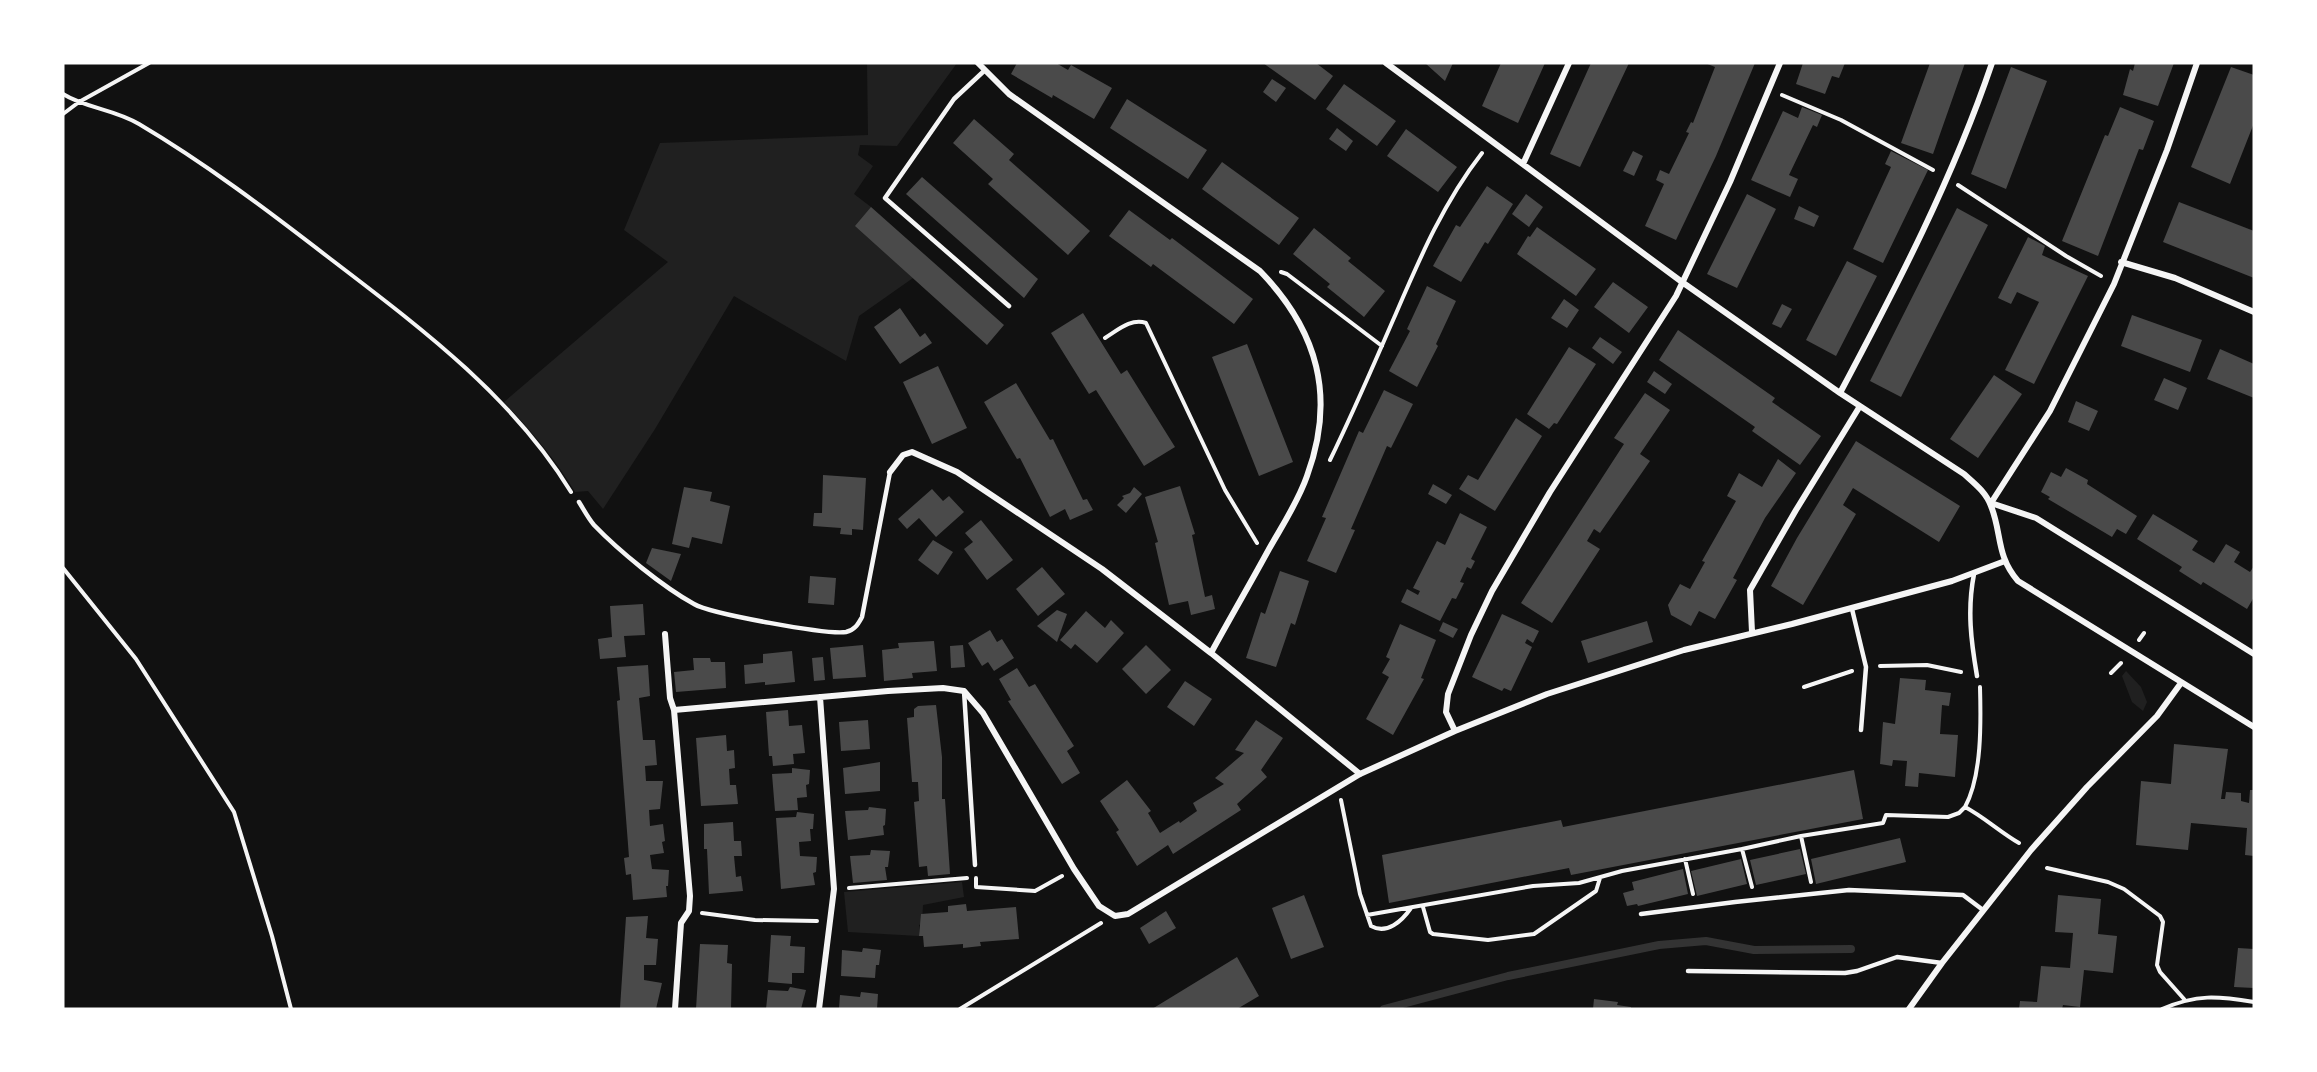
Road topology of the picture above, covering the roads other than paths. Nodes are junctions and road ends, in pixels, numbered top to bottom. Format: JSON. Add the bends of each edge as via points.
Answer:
{"nodes":[{"id":1,"x":978,"y":63,"type":"edge"},
{"id":2,"x":1386,"y":63,"type":"edge"},
{"id":3,"x":1569,"y":63,"type":"edge"},
{"id":4,"x":1780,"y":63,"type":"edge"},
{"id":5,"x":1992,"y":63,"type":"edge"},
{"id":6,"x":2198,"y":63,"type":"edge"},
{"id":7,"x":984,"y":71,"type":"junction"},
{"id":8,"x":1523,"y":164,"type":"junction"},
{"id":9,"x":2121,"y":262,"type":"junction"},
{"id":10,"x":1682,"y":282,"type":"junction"},
{"id":11,"x":1008,"y":306,"type":"dead end"},
{"id":12,"x":2254,"y":312,"type":"edge"},
{"id":13,"x":1840,"y":393,"type":"junction"},
{"id":14,"x":1860,"y":406,"type":"junction"},
{"id":15,"x":890,"y":472,"type":"joint"},
{"id":16,"x":579,"y":502,"type":"road end"},
{"id":17,"x":1990,"y":503,"type":"junction"},
{"id":18,"x":2005,"y":561,"type":"junction"},
{"id":19,"x":1974,"y":574,"type":"junction"},
{"id":20,"x":1852,"y":609,"type":"junction"},
{"id":21,"x":1752,"y":632,"type":"junction"},
{"id":22,"x":664,"y":634,"type":"dead end"},
{"id":23,"x":1211,"y":653,"type":"junction"},
{"id":24,"x":2254,"y":654,"type":"edge"},
{"id":25,"x":1977,"y":676,"type":"road end"},
{"id":26,"x":2181,"y":683,"type":"junction"},
{"id":27,"x":964,"y":691,"type":"junction"},
{"id":28,"x":820,"y":697,"type":"junction"},
{"id":29,"x":674,"y":710,"type":"junction"},
{"id":30,"x":2254,"y":727,"type":"edge"},
{"id":31,"x":1862,"y":730,"type":"dead end"},
{"id":32,"x":1455,"y":731,"type":"junction"},
{"id":33,"x":1360,"y":774,"type":"junction"},
{"id":34,"x":975,"y":865,"type":"dead end"},
{"id":35,"x":1983,"y":910,"type":"junction"},
{"id":36,"x":1641,"y":915,"type":"dead end"},
{"id":37,"x":1942,"y":963,"type":"junction"},
{"id":38,"x":1688,"y":971,"type":"dead end"},
{"id":39,"x":675,"y":1009,"type":"edge"},
{"id":40,"x":819,"y":1009,"type":"edge"},
{"id":41,"x":1909,"y":1009,"type":"edge"}],
"edges":[{"from":1,"to":7,"type":"street"},
{"from":2,"to":8,"type":"street"},
{"from":3,"to":8,"type":"street"},
{"from":4,"to":10,"type":"street"},
{"from":5,"to":13,"type":"street","via":[[1896,289]]},
{"from":6,"to":9,"type":"street"},
{"from":7,"to":11,"type":"lane","via":[[954,99],[885,198]]},
{"from":7,"to":23,"type":"street","via":[[1009,94],[1260,272],[1287,302],[1309,341],[1316,363],[1321,410],[1307,478]]},
{"from":8,"to":10,"type":"street"},
{"from":9,"to":12,"type":"street","via":[[2175,278]]},
{"from":9,"to":17,"type":"street","via":[[2114,284],[2050,411]]},
{"from":10,"to":13,"type":"street"},
{"from":10,"to":32,"type":"street","via":[[1492,591],[1448,694],[1446,712]]},
{"from":13,"to":14,"type":"street"},
{"from":14,"to":17,"type":"street","via":[[1964,474]]},
{"from":14,"to":21,"type":"street","via":[[1750,590]]},
{"from":15,"to":16,"type":"lane","via":[[862,617],[850,631],[839,633],[696,606],[593,524]]},
{"from":15,"to":23,"type":"street","via":[[903,455],[912,452],[957,472],[1102,569]]},
{"from":17,"to":18,"type":"street"},
{"from":17,"to":24,"type":"street","via":[[2036,518]]},
{"from":18,"to":19,"type":"street"},
{"from":18,"to":26,"type":"street","via":[[2018,581]]},
{"from":19,"to":20,"type":"street"},
{"from":19,"to":25,"type":"lane","via":[[1970,635]]},
{"from":20,"to":21,"type":"street"},
{"from":20,"to":31,"type":"lane","via":[[1866,667]]},
{"from":21,"to":32,"type":"street","via":[[1565,687]]},
{"from":22,"to":29,"type":"street"},
{"from":23,"to":33,"type":"street"},
{"from":26,"to":30,"type":"street"},
{"from":26,"to":35,"type":"street","via":[[2157,716],[2087,787]]},
{"from":27,"to":28,"type":"street","via":[[943,688]]},
{"from":27,"to":33,"type":"street","via":[[983,713],[1074,869],[1099,906],[1110,914],[1128,914]]},
{"from":27,"to":34,"type":"lane"},
{"from":28,"to":29,"type":"street"},
{"from":28,"to":40,"type":"street","via":[[834,889]]},
{"from":29,"to":39,"type":"street","via":[[690,896],[689,911],[681,923]]},
{"from":32,"to":33,"type":"street"},
{"from":35,"to":36,"type":"lane","via":[[1963,895],[1849,890]]},
{"from":35,"to":37,"type":"street"},
{"from":37,"to":38,"type":"lane","via":[[1896,957],[1845,973]]},
{"from":37,"to":41,"type":"street"}]}
